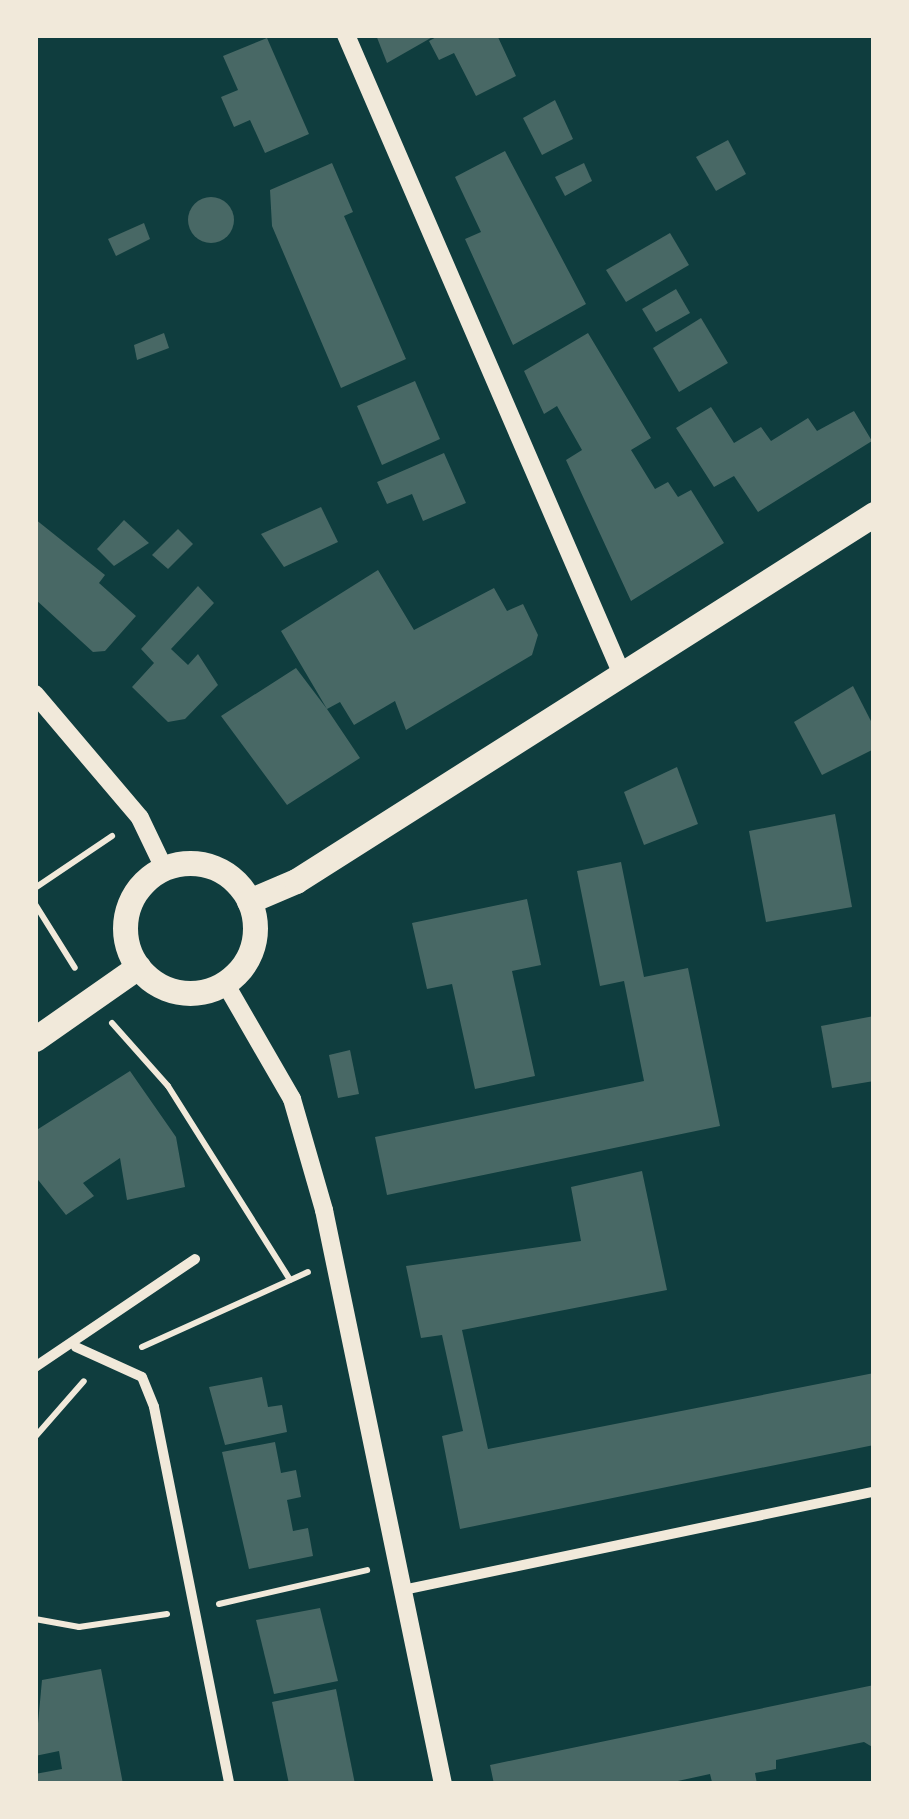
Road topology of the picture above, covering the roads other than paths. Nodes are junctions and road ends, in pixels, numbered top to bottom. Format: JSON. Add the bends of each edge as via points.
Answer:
{"nodes":[{"id":1,"x":346,"y":35,"type":"edge"},
{"id":2,"x":874,"y":514,"type":"edge"},
{"id":3,"x":623,"y":677,"type":"junction"},
{"id":4,"x":35,"y":694,"type":"edge"},
{"id":5,"x":164,"y":868,"type":"junction"},
{"id":6,"x":249,"y":900,"type":"junction"},
{"id":7,"x":138,"y":967,"type":"junction"},
{"id":8,"x":225,"y":983,"type":"junction"},
{"id":9,"x":35,"y":1039,"type":"edge"},
{"id":10,"x":196,"y":1259,"type":"dead end"},
{"id":11,"x":76,"y":1347,"type":"junction"},
{"id":12,"x":35,"y":1367,"type":"edge"},
{"id":13,"x":874,"y":1492,"type":"edge"},
{"id":14,"x":403,"y":1590,"type":"junction"},
{"id":15,"x":229,"y":1784,"type":"edge"},
{"id":16,"x":443,"y":1784,"type":"edge"}],
"edges":[{"from":1,"to":3,"type":"street"},
{"from":2,"to":3,"type":"main road"},
{"from":3,"to":6,"type":"main road","via":[[296,882]]},
{"from":4,"to":5,"type":"street","via":[[140,818]]},
{"from":5,"to":6,"type":"main road","via":[[213,868]]},
{"from":5,"to":7,"type":"main road","via":[[126,911]]},
{"from":6,"to":8,"type":"main road","via":[[250,955]]},
{"from":7,"to":8,"type":"main road","via":[[169,990]]},
{"from":7,"to":9,"type":"main road"},
{"from":8,"to":14,"type":"street","via":[[292,1099],[332,1243]]},
{"from":10,"to":11,"type":"street"},
{"from":11,"to":12,"type":"street"},
{"from":11,"to":15,"type":"street","via":[[142,1378],[154,1407]]},
{"from":13,"to":14,"type":"street"},
{"from":14,"to":16,"type":"street"}]}
